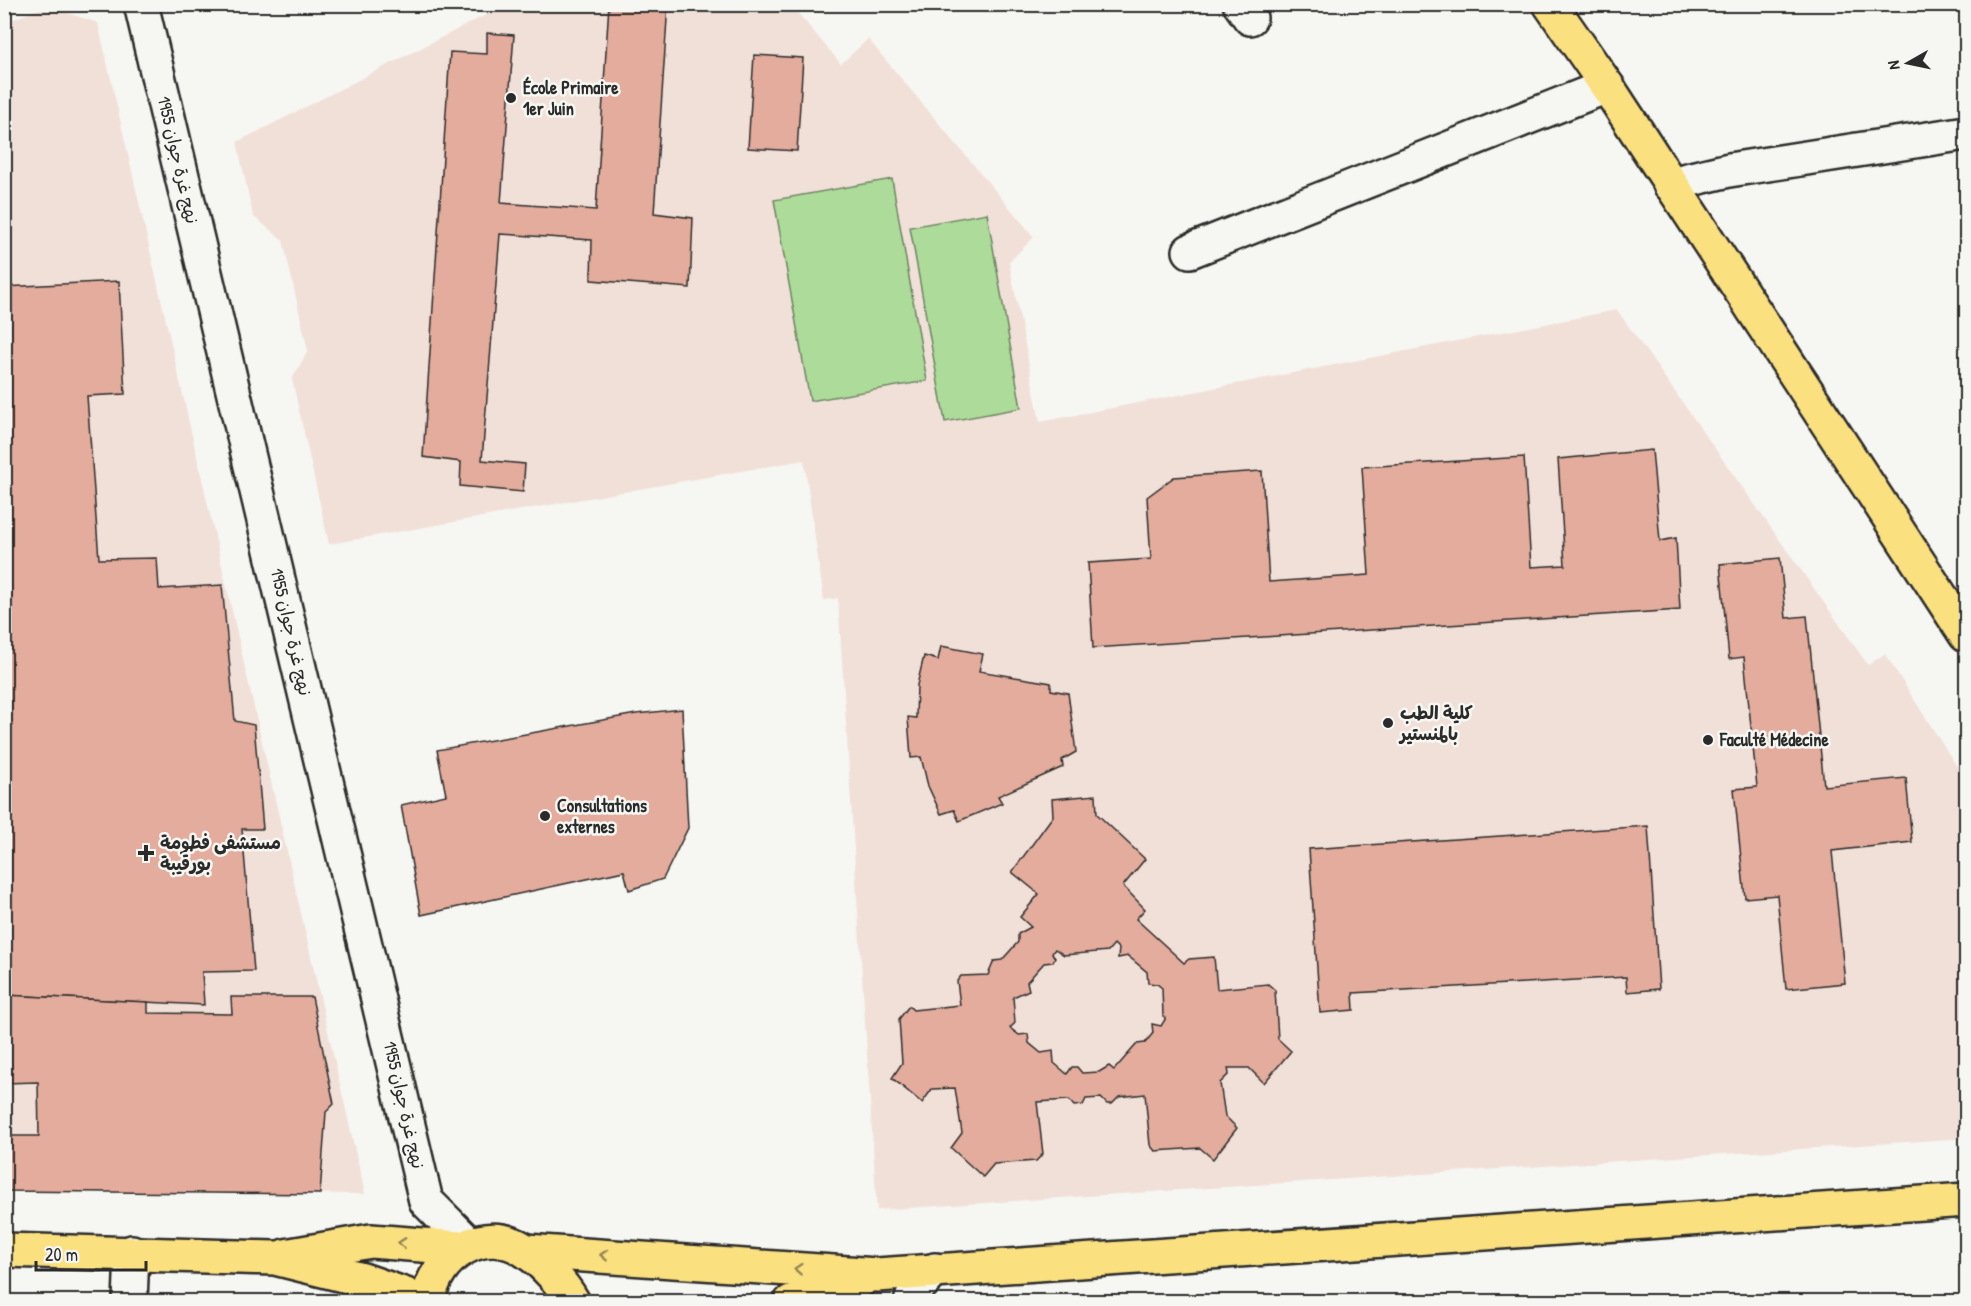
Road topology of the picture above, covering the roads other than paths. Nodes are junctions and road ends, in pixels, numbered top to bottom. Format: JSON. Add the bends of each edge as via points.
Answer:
{"nodes":[{"id":1,"x":141,"y":4,"type":"edge"},
{"id":2,"x":1550,"y":4,"type":"edge"},
{"id":3,"x":1606,"y":86,"type":"junction"},
{"id":4,"x":1966,"y":133,"type":"edge"},
{"id":5,"x":1670,"y":184,"type":"junction"},
{"id":6,"x":1190,"y":251,"type":"dead end"},
{"id":7,"x":1966,"y":635,"type":"edge"},
{"id":8,"x":1966,"y":1200,"type":"edge"},
{"id":9,"x":465,"y":1246,"type":"junction"},
{"id":10,"x":4,"y":1250,"type":"edge"},
{"id":11,"x":526,"y":1251,"type":"junction"},
{"id":12,"x":132,"y":1252,"type":"junction"},
{"id":13,"x":275,"y":1258,"type":"junction"},
{"id":14,"x":935,"y":1270,"type":"junction"},
{"id":15,"x":878,"y":1275,"type":"junction"},
{"id":16,"x":130,"y":1302,"type":"edge"},
{"id":17,"x":411,"y":1302,"type":"edge"},
{"id":18,"x":428,"y":1302,"type":"edge"},
{"id":19,"x":573,"y":1302,"type":"edge"},
{"id":20,"x":791,"y":1302,"type":"edge"},
{"id":21,"x":911,"y":1302,"type":"edge"}],
"edges":[{"from":1,"to":9,"type":"street","name":"نهج غرة جوان 1955","via":[[426,1201]]},
{"from":2,"to":3,"type":"main road"},
{"from":3,"to":5,"type":"main road"},
{"from":3,"to":6,"type":"street"},
{"from":4,"to":5,"type":"street","via":[[1729,170]]},
{"from":5,"to":7,"type":"main road"},
{"from":8,"to":14,"type":"main road"},
{"from":9,"to":11,"type":"main road","via":[[489,1240]]},
{"from":9,"to":13,"type":"main road","one_way":true,"via":[[371,1240]]},
{"from":9,"to":18,"type":"main road","via":[[439,1268]]},
{"from":10,"to":12,"type":"main road"},
{"from":15,"to":11,"type":"main road","one_way":true},
{"from":11,"to":19,"type":"main road","via":[[565,1288]]},
{"from":12,"to":13,"type":"main road"},
{"from":12,"to":16,"type":"street"},
{"from":13,"to":17,"type":"main road","via":[[363,1280],[406,1295]]},
{"from":14,"to":15,"type":"main road"},
{"from":14,"to":21,"type":"street","via":[[916,1289]]},
{"from":15,"to":20,"type":"main road"}]}
